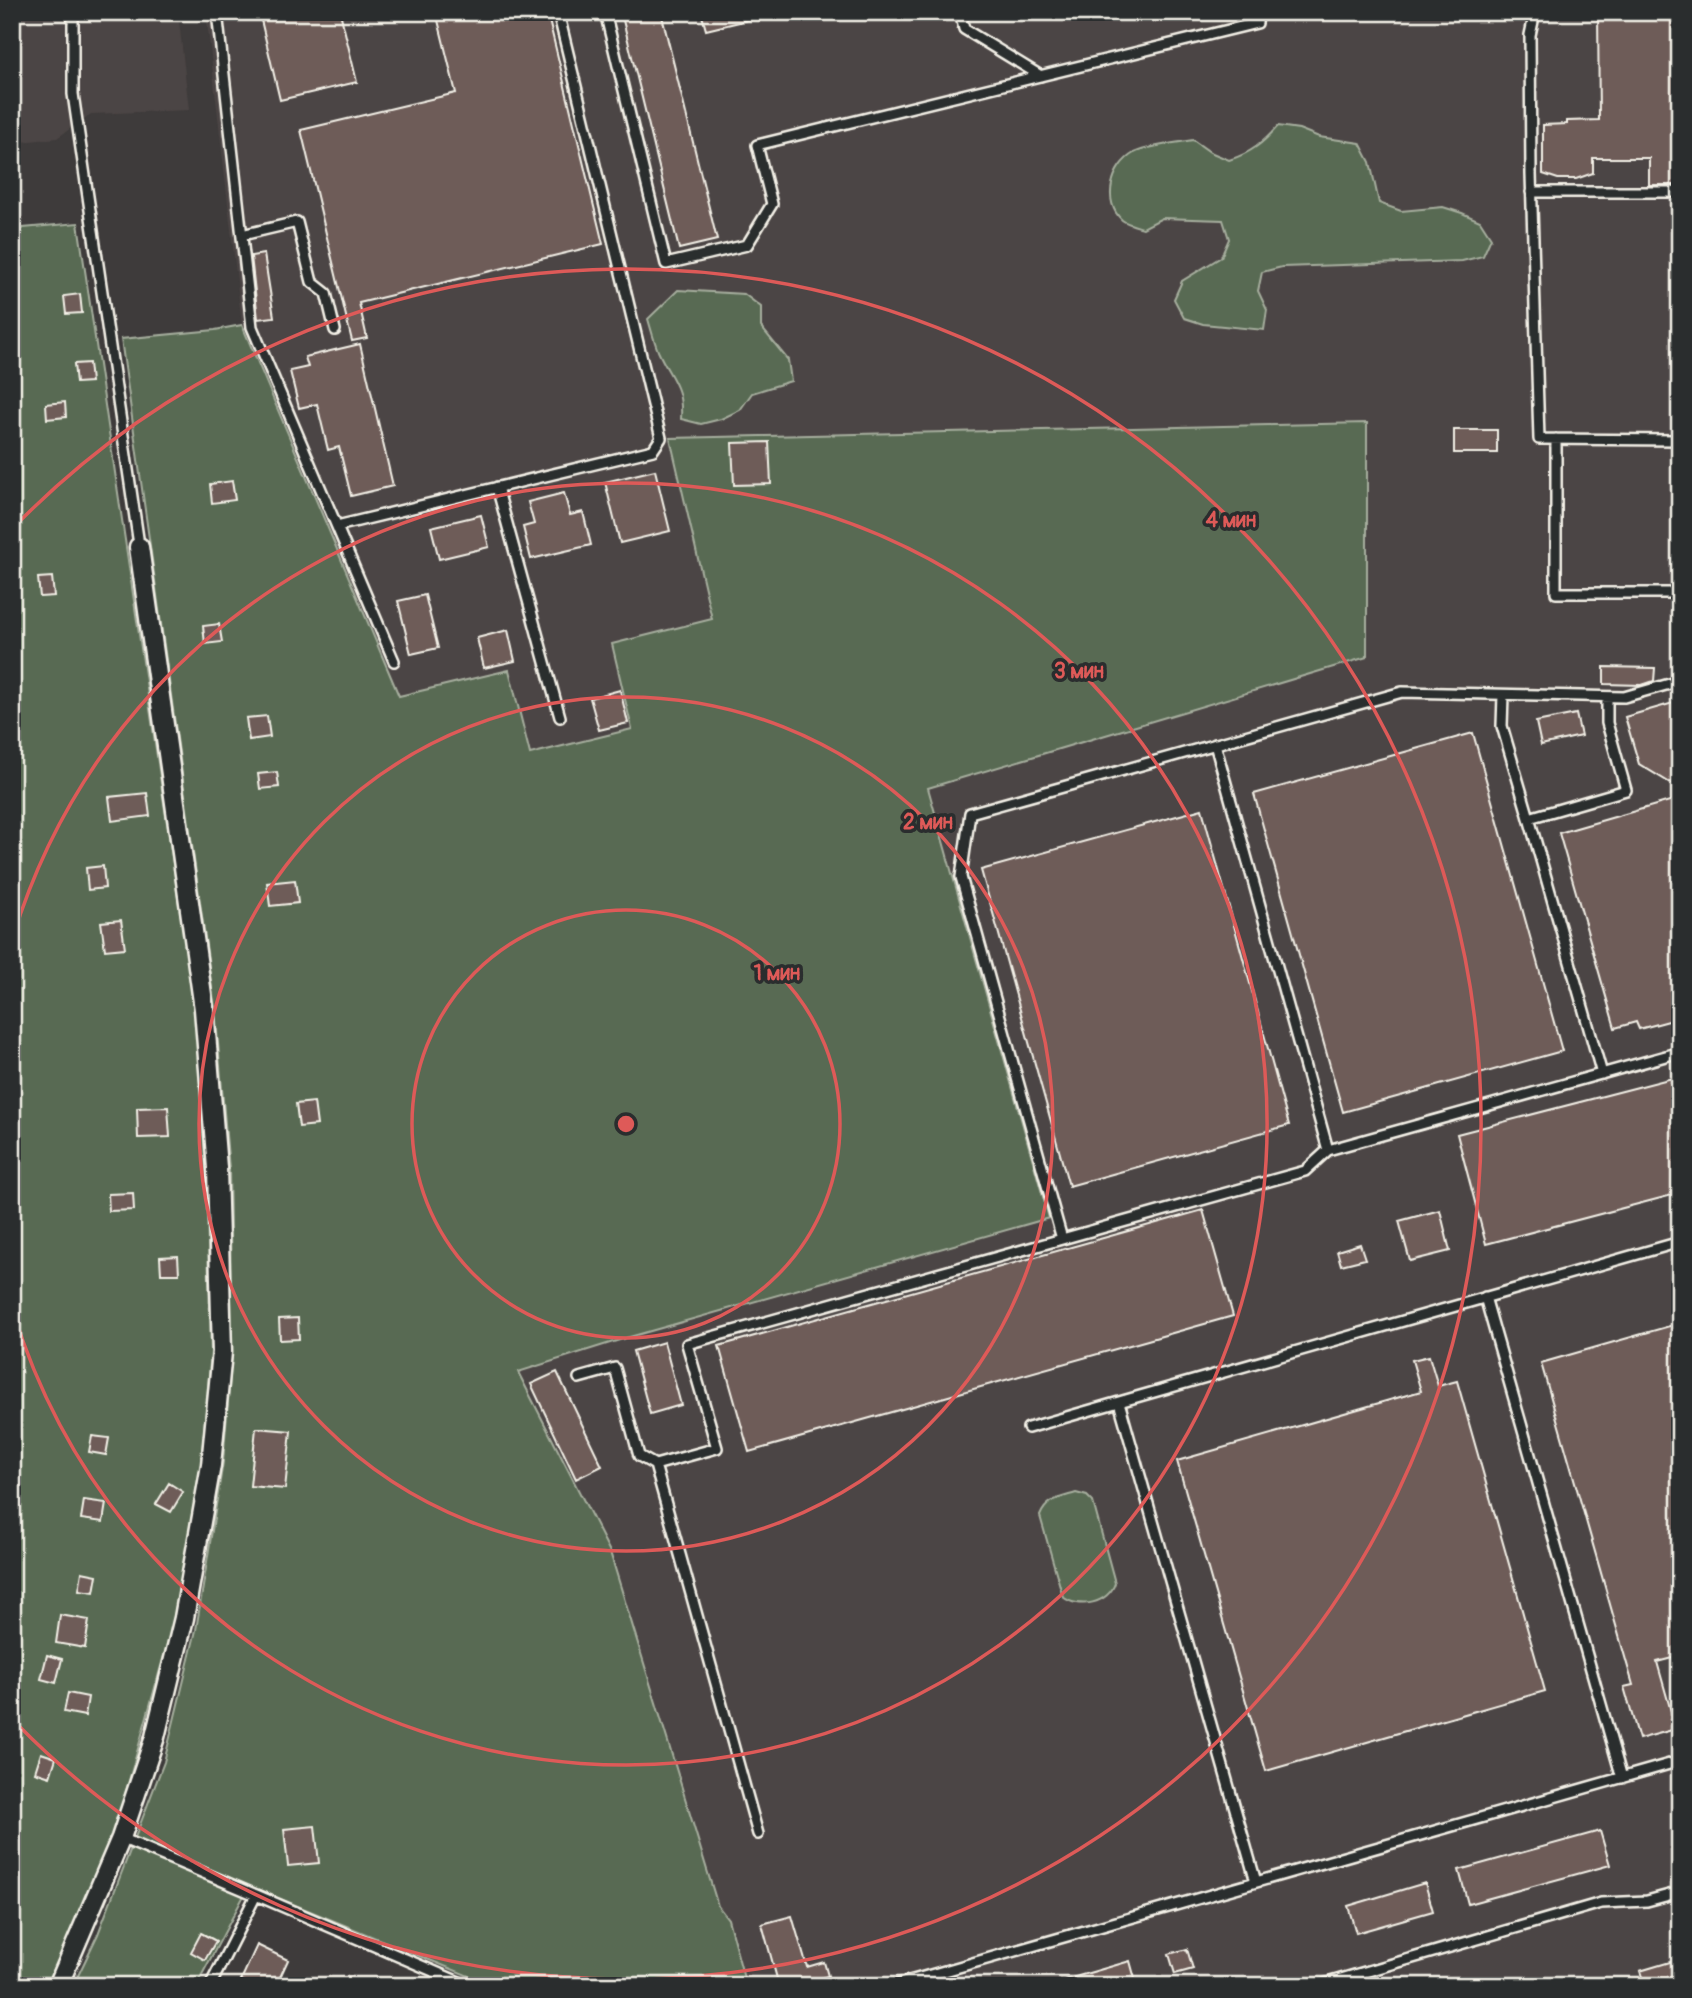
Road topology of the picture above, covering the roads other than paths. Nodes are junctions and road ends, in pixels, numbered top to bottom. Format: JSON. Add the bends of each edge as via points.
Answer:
{"nodes":[{"id":1,"x":73,"y":12,"type":"edge"},
{"id":2,"x":216,"y":12,"type":"edge"},
{"id":3,"x":558,"y":12,"type":"edge"},
{"id":4,"x":605,"y":12,"type":"edge"},
{"id":5,"x":960,"y":12,"type":"edge"},
{"id":6,"x":1258,"y":12,"type":"edge"},
{"id":7,"x":1535,"y":12,"type":"edge"},
{"id":8,"x":1041,"y":75,"type":"junction"},
{"id":9,"x":1531,"y":192,"type":"junction"},
{"id":10,"x":1680,"y":192,"type":"edge"},
{"id":11,"x":242,"y":235,"type":"junction"},
{"id":12,"x":335,"y":330,"type":"dead end"},
{"id":13,"x":1556,"y":439,"type":"junction"},
{"id":14,"x":1680,"y":440,"type":"edge"},
{"id":15,"x":497,"y":487,"type":"junction"},
{"id":16,"x":337,"y":526,"type":"junction"},
{"id":17,"x":139,"y":543,"type":"joint"},
{"id":18,"x":1680,"y":593,"type":"edge"},
{"id":19,"x":394,"y":661,"type":"dead end"},
{"id":20,"x":1680,"y":681,"type":"edge"},
{"id":21,"x":1503,"y":695,"type":"junction"},
{"id":22,"x":1608,"y":697,"type":"junction"},
{"id":23,"x":560,"y":717,"type":"dead end"},
{"id":24,"x":1215,"y":744,"type":"junction"},
{"id":25,"x":1529,"y":818,"type":"junction"},
{"id":26,"x":1680,"y":1052,"type":"edge"},
{"id":27,"x":1602,"y":1074,"type":"junction"},
{"id":28,"x":1328,"y":1150,"type":"junction"},
{"id":29,"x":1062,"y":1239,"type":"junction"},
{"id":30,"x":1680,"y":1242,"type":"edge"},
{"id":31,"x":1485,"y":1297,"type":"junction"},
{"id":32,"x":579,"y":1378,"type":"dead end"},
{"id":33,"x":1119,"y":1402,"type":"junction"},
{"id":34,"x":1028,"y":1428,"type":"dead end"},
{"id":35,"x":655,"y":1465,"type":"junction"},
{"id":36,"x":1680,"y":1761,"type":"edge"},
{"id":37,"x":1622,"y":1777,"type":"junction"},
{"id":38,"x":758,"y":1833,"type":"dead end"},
{"id":39,"x":121,"y":1838,"type":"junction"},
{"id":40,"x":1256,"y":1882,"type":"junction"},
{"id":41,"x":1680,"y":1892,"type":"edge"},
{"id":42,"x":256,"y":1895,"type":"junction"},
{"id":43,"x":58,"y":1986,"type":"edge"},
{"id":44,"x":210,"y":1986,"type":"edge"},
{"id":45,"x":468,"y":1986,"type":"edge"},
{"id":46,"x":892,"y":1986,"type":"edge"},
{"id":47,"x":1317,"y":1986,"type":"edge"}],
"edges":[{"from":1,"to":17,"type":"lane","via":[[73,94]]},
{"from":2,"to":11,"type":"lane"},
{"from":3,"to":15,"type":"lane","via":[[661,438],[653,450]]},
{"from":4,"to":8,"type":"lane","via":[[666,264],[747,245],[772,205],[757,145]]},
{"from":5,"to":8,"type":"lane","via":[[964,29]]},
{"from":6,"to":8,"type":"lane","via":[[1257,23]]},
{"from":7,"to":9,"type":"lane","via":[[1530,35]]},
{"from":9,"to":10,"type":"lane"},
{"from":9,"to":13,"type":"lane","via":[[1539,439]]},
{"from":11,"to":12,"type":"lane","via":[[297,222],[312,282],[326,293]]},
{"from":11,"to":16,"type":"lane","via":[[252,327]]},
{"from":13,"to":14,"type":"lane"},
{"from":13,"to":18,"type":"lane","via":[[1556,593]]},
{"from":15,"to":16,"type":"lane"},
{"from":15,"to":23,"type":"lane"},
{"from":16,"to":19,"type":"lane"},
{"from":17,"to":39,"type":"street","via":[[204,1009],[217,1168],[222,1352],[211,1465],[184,1618],[155,1737]]},
{"from":20,"to":22,"type":"lane"},
{"from":21,"to":22,"type":"lane"},
{"from":21,"to":24,"type":"lane","via":[[1402,692]]},
{"from":21,"to":25,"type":"lane","via":[[1502,726]]},
{"from":22,"to":25,"type":"lane","via":[[1607,723],[1626,790]]},
{"from":24,"to":28,"type":"lane"},
{"from":24,"to":29,"type":"lane","via":[[970,813],[961,877]]},
{"from":25,"to":27,"type":"lane"},
{"from":26,"to":27,"type":"lane"},
{"from":27,"to":28,"type":"lane"},
{"from":28,"to":29,"type":"lane","via":[[1305,1171]]},
{"from":29,"to":35,"type":"lane","via":[[687,1344],[717,1448]]},
{"from":30,"to":31,"type":"lane"},
{"from":31,"to":33,"type":"lane"},
{"from":31,"to":37,"type":"lane"},
{"from":32,"to":35,"type":"lane","via":[[615,1368],[639,1456]]},
{"from":33,"to":34,"type":"lane"},
{"from":33,"to":40,"type":"lane"},
{"from":35,"to":38,"type":"lane"},
{"from":36,"to":37,"type":"lane"},
{"from":37,"to":40,"type":"lane"},
{"from":39,"to":42,"type":"lane"},
{"from":39,"to":43,"type":"street"},
{"from":40,"to":46,"type":"lane"},
{"from":41,"to":47,"type":"lane","via":[[1647,1901],[1601,1903]]},
{"from":42,"to":44,"type":"lane"},
{"from":42,"to":45,"type":"lane"}]}
